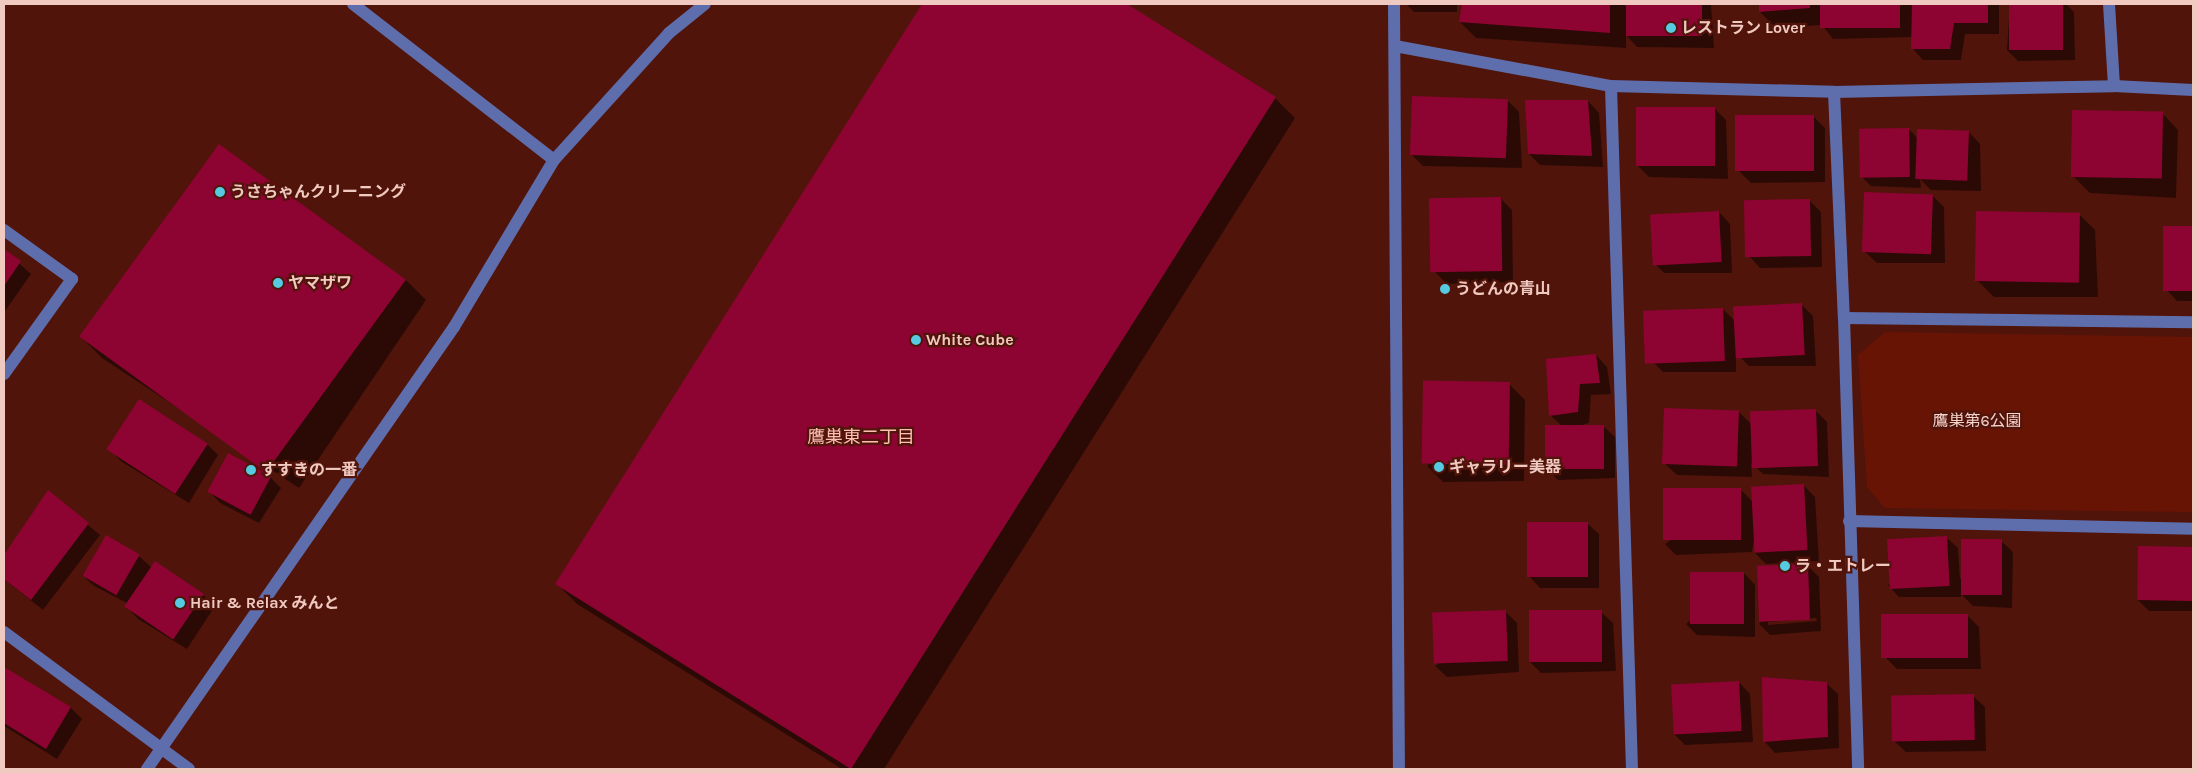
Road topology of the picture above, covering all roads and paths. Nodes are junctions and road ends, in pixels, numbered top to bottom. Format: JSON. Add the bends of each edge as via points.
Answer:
{"nodes":[{"id":1,"x":353,"y":4,"type":"edge"},
{"id":2,"x":705,"y":4,"type":"edge"},
{"id":3,"x":1394,"y":4,"type":"edge"},
{"id":4,"x":2109,"y":4,"type":"edge"},
{"id":5,"x":1395,"y":46,"type":"junction"},
{"id":6,"x":1611,"y":86,"type":"junction"},
{"id":7,"x":2114,"y":86,"type":"junction"},
{"id":8,"x":2193,"y":90,"type":"edge"},
{"id":9,"x":1834,"y":92,"type":"junction"},
{"id":10,"x":554,"y":160,"type":"junction"},
{"id":11,"x":4,"y":230,"type":"edge"},
{"id":12,"x":1844,"y":318,"type":"junction"},
{"id":13,"x":2193,"y":322,"type":"edge"},
{"id":14,"x":4,"y":374,"type":"edge"},
{"id":15,"x":1848,"y":520,"type":"junction"},
{"id":16,"x":2193,"y":529,"type":"edge"},
{"id":17,"x":4,"y":632,"type":"edge"},
{"id":18,"x":162,"y":747,"type":"junction"},
{"id":19,"x":147,"y":769,"type":"edge"},
{"id":20,"x":189,"y":769,"type":"edge"},
{"id":21,"x":1399,"y":769,"type":"edge"},
{"id":22,"x":1632,"y":769,"type":"edge"},
{"id":23,"x":1858,"y":769,"type":"edge"}],
"edges":[{"from":1,"to":10,"type":"street"},
{"from":2,"to":10,"type":"street","via":[[669,32]]},
{"from":3,"to":5,"type":"street"},
{"from":4,"to":7,"type":"street"},
{"from":5,"to":6,"type":"street"},
{"from":5,"to":21,"type":"street"},
{"from":6,"to":9,"type":"street"},
{"from":6,"to":22,"type":"street"},
{"from":7,"to":8,"type":"street"},
{"from":7,"to":9,"type":"street"},
{"from":9,"to":12,"type":"street"},
{"from":10,"to":18,"type":"street","via":[[454,327]]},
{"from":11,"to":14,"type":"street","via":[[72,279]]},
{"from":12,"to":13,"type":"street"},
{"from":12,"to":15,"type":"street"},
{"from":15,"to":16,"type":"street"},
{"from":15,"to":23,"type":"street"},
{"from":17,"to":18,"type":"street"},
{"from":18,"to":19,"type":"street"},
{"from":18,"to":20,"type":"street"}]}
